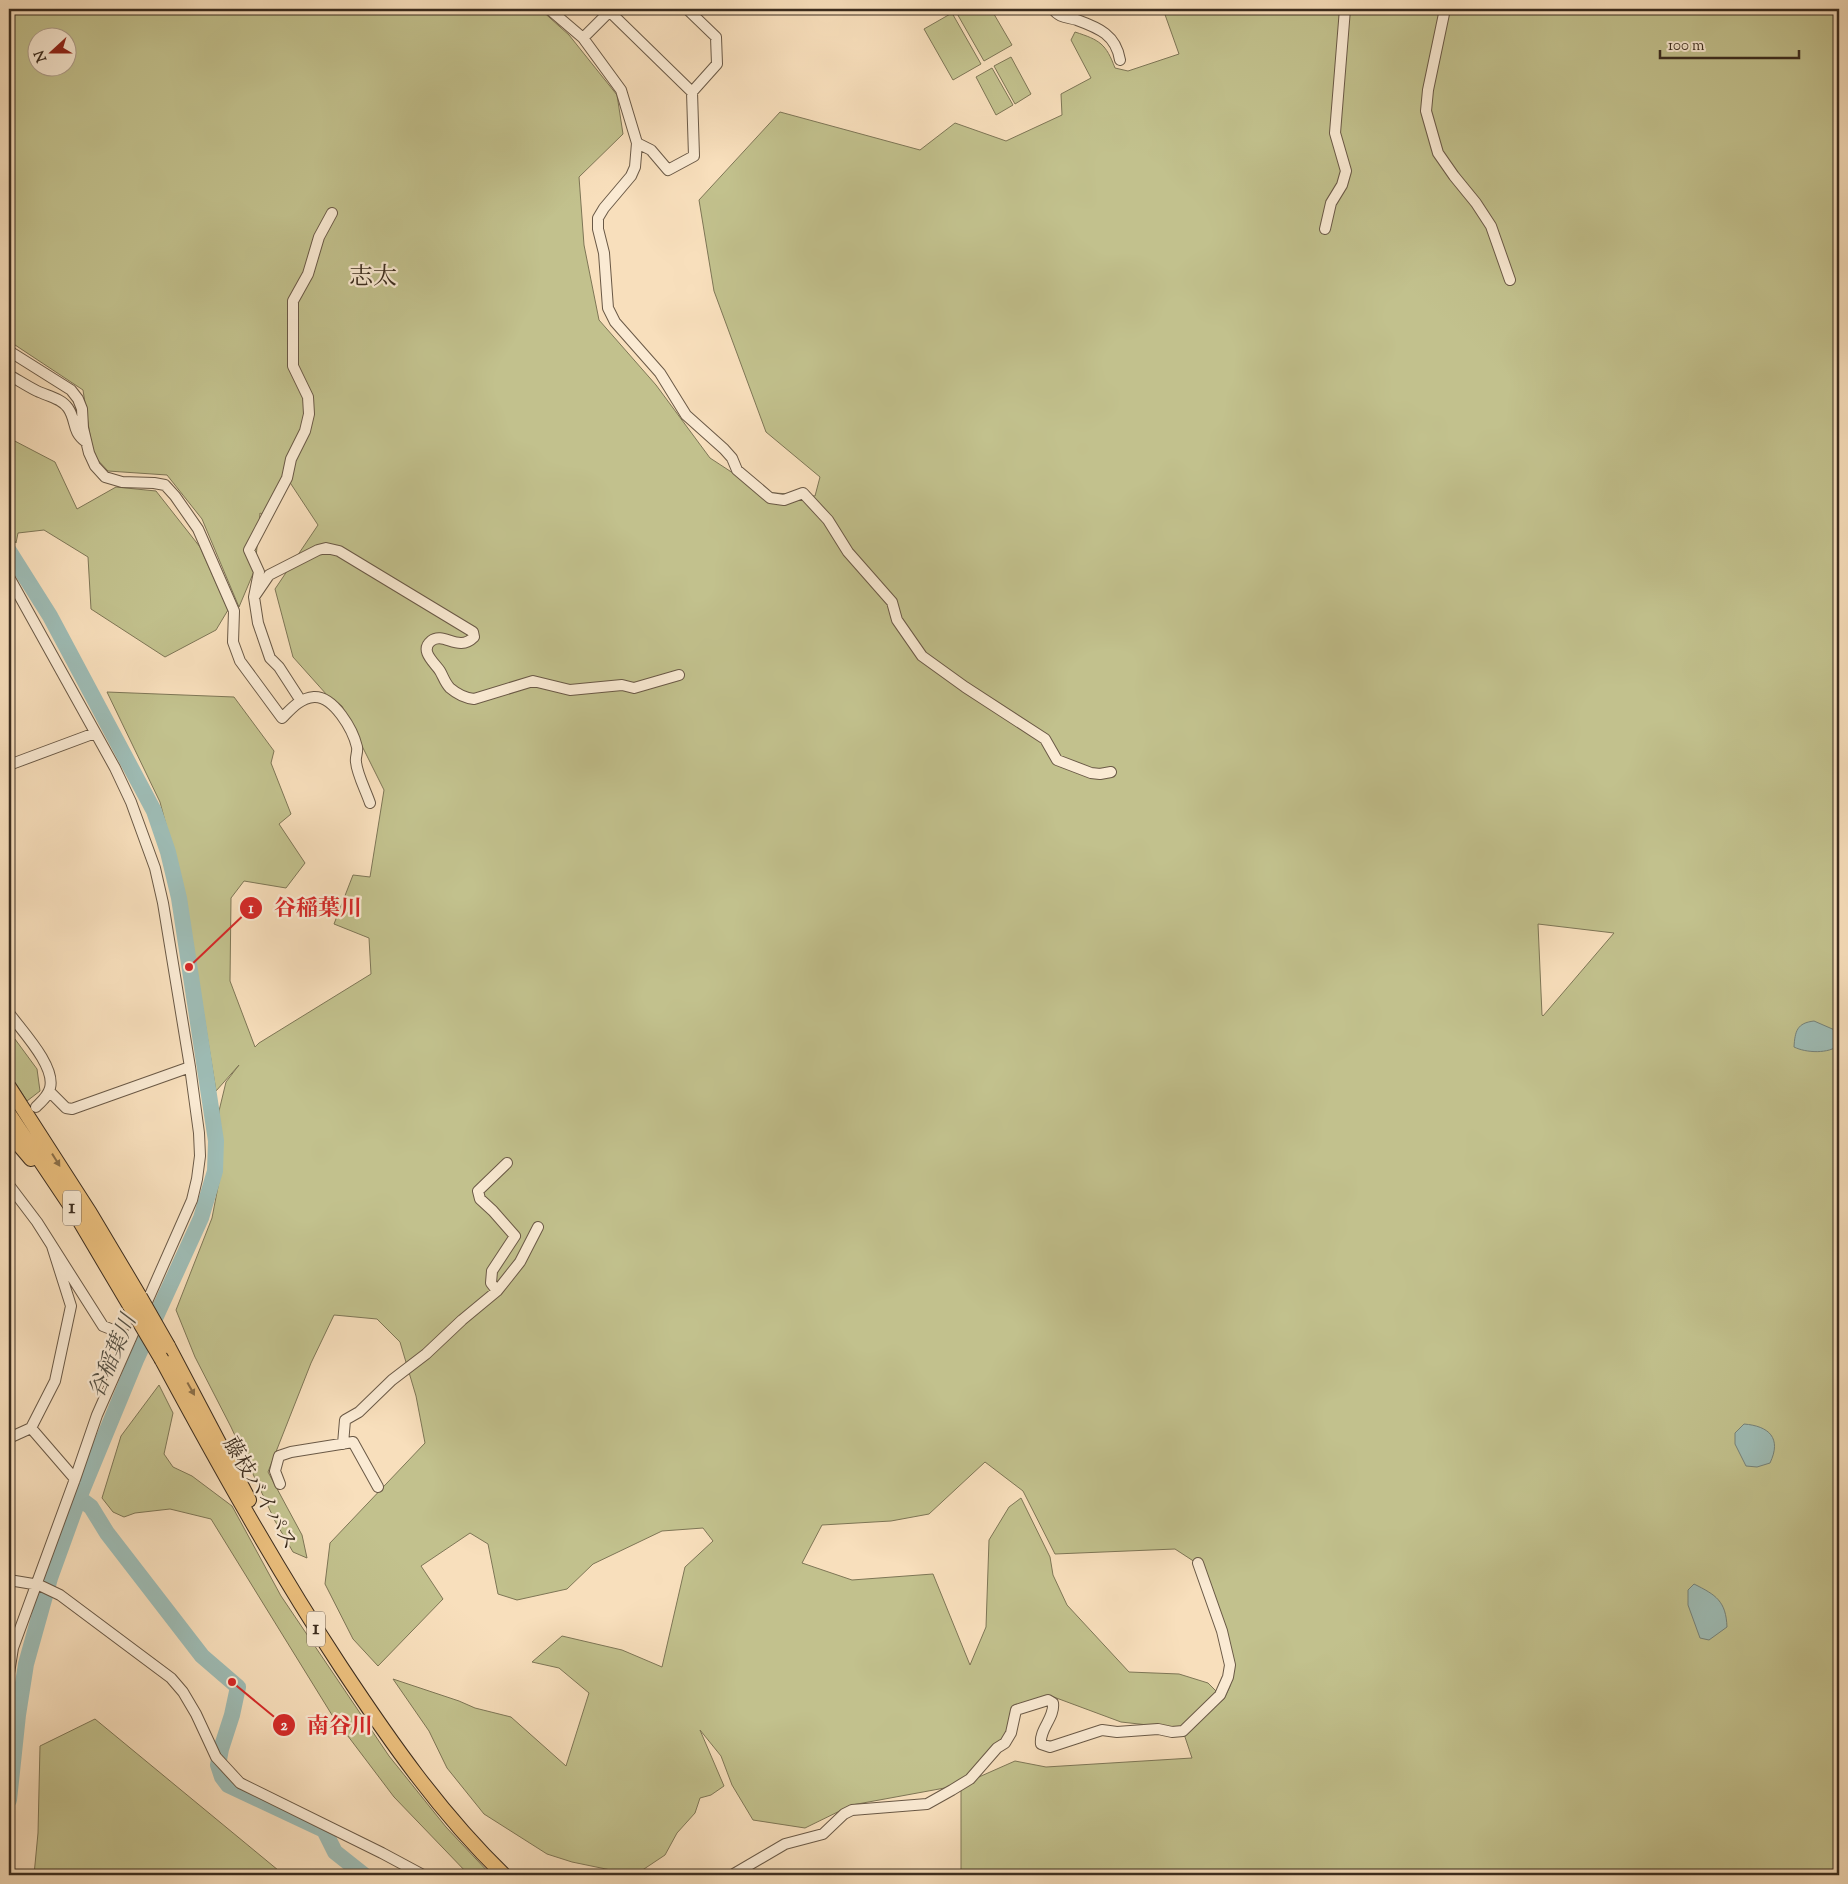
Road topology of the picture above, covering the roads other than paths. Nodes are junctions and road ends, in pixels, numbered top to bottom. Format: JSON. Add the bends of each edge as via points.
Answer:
{"nodes":[{"id":1,"x":549,"y":9,"type":"edge"},
{"id":2,"x":687,"y":9,"type":"edge"},
{"id":3,"x":1053,"y":9,"type":"edge"},
{"id":4,"x":1345,"y":9,"type":"edge"},
{"id":5,"x":1444,"y":9,"type":"edge"},
{"id":6,"x":610,"y":10,"type":"edge"},
{"id":7,"x":583,"y":38,"type":"junction"},
{"id":8,"x":1120,"y":60,"type":"dead end"},
{"id":9,"x":692,"y":92,"type":"junction"},
{"id":10,"x":637,"y":143,"type":"junction"},
{"id":11,"x":332,"y":213,"type":"dead end"},
{"id":12,"x":1325,"y":230,"type":"dead end"},
{"id":13,"x":1510,"y":280,"type":"dead end"},
{"id":14,"x":9,"y":351,"type":"edge"},
{"id":15,"x":9,"y":375,"type":"edge"},
{"id":16,"x":86,"y":442,"type":"junction"},
{"id":17,"x":9,"y":578,"type":"edge"},
{"id":18,"x":254,"y":597,"type":"junction"},
{"id":19,"x":679,"y":675,"type":"dead end"},
{"id":20,"x":301,"y":701,"type":"junction"},
{"id":21,"x":95,"y":733,"type":"junction"},
{"id":22,"x":9,"y":765,"type":"edge"},
{"id":23,"x":1111,"y":772,"type":"dead end"},
{"id":24,"x":370,"y":803,"type":"dead end"},
{"id":25,"x":9,"y":1013,"type":"edge"},
{"id":26,"x":190,"y":1067,"type":"junction"},
{"id":27,"x":9,"y":1087,"type":"edge"},
{"id":28,"x":49,"y":1090,"type":"junction"},
{"id":29,"x":36,"y":1107,"type":"dead end"},
{"id":30,"x":9,"y":1114,"type":"edge"},
{"id":31,"x":9,"y":1133,"type":"edge"},
{"id":32,"x":507,"y":1163,"type":"dead end"},
{"id":33,"x":9,"y":1185,"type":"edge"},
{"id":34,"x":72,"y":1208,"type":"junction"},
{"id":35,"x":538,"y":1227,"type":"dead end"},
{"id":36,"x":52,"y":1246,"type":"junction"},
{"id":37,"x":497,"y":1291,"type":"junction"},
{"id":38,"x":135,"y":1301,"type":"junction"},
{"id":39,"x":131,"y":1337,"type":"junction"},
{"id":40,"x":31,"y":1428,"type":"junction"},
{"id":41,"x":9,"y":1438,"type":"edge"},
{"id":42,"x":343,"y":1444,"type":"junction"},
{"id":43,"x":75,"y":1479,"type":"junction"},
{"id":44,"x":280,"y":1484,"type":"dead end"},
{"id":45,"x":378,"y":1487,"type":"dead end"},
{"id":46,"x":1198,"y":1564,"type":"dead end"},
{"id":47,"x":282,"y":1574,"type":"junction"},
{"id":48,"x":9,"y":1580,"type":"edge"},
{"id":49,"x":38,"y":1585,"type":"junction"},
{"id":50,"x":9,"y":1673,"type":"edge"},
{"id":51,"x":423,"y":1875,"type":"edge"},
{"id":52,"x":504,"y":1875,"type":"edge"},
{"id":53,"x":732,"y":1875,"type":"edge"}],
"edges":[{"from":1,"to":7,"type":"street"},
{"from":2,"to":9,"type":"street","via":[[716,37],[717,64]]},
{"from":3,"to":8,"type":"street","via":[[1060,16],[1103,32],[1118,48]]},
{"from":4,"to":12,"type":"street","via":[[1335,132],[1346,171],[1342,185],[1330,203]]},
{"from":5,"to":13,"type":"street","via":[[1426,111],[1438,153],[1491,226]]},
{"from":6,"to":7,"type":"street"},
{"from":6,"to":9,"type":"street"},
{"from":7,"to":10,"type":"street","via":[[621,90]]},
{"from":9,"to":10,"type":"street","via":[[694,156],[668,170],[651,150]]},
{"from":10,"to":23,"type":"street","via":[[631,176],[598,218],[608,308],[615,322],[660,373],[686,415],[724,449],[737,470],[770,498],[784,500],[803,493],[828,520],[848,552],[892,602],[896,620],[922,656],[1045,739],[1057,760],[1091,773]]},
{"from":11,"to":18,"type":"street","via":[[319,238],[308,274],[293,301],[293,366],[308,397],[309,414],[286,478],[249,550],[259,572]]},
{"from":14,"to":16,"type":"street","via":[[71,390],[82,409]]},
{"from":15,"to":16,"type":"street","via":[[66,406],[78,436]]},
{"from":16,"to":20,"type":"street","via":[[95,466],[105,476],[122,482],[165,485],[175,496],[198,529],[234,611],[233,642],[240,661],[282,718]]},
{"from":17,"to":21,"type":"street"},
{"from":18,"to":19,"type":"street","via":[[270,575],[318,550],[340,551],[473,632],[474,637],[468,643],[438,638],[428,644],[426,650],[449,687],[464,698],[474,699],[533,681],[570,690],[622,685],[634,688]]},
{"from":18,"to":20,"type":"street","via":[[258,623],[270,658]]},
{"from":20,"to":24,"type":"street","via":[[314,697],[326,700],[350,728],[358,752],[356,762]]},
{"from":21,"to":22,"type":"street"},
{"from":21,"to":26,"type":"street","via":[[131,802],[155,868]]},
{"from":25,"to":28,"type":"street","via":[[45,1061],[51,1076]]},
{"from":26,"to":28,"type":"street","via":[[72,1109],[66,1108]]},
{"from":26,"to":39,"type":"street","via":[[200,1156],[197,1180],[192,1200]]},
{"from":27,"to":38,"type":"highway","number":"1","one_way":true,"via":[[90,1213]]},
{"from":28,"to":29,"type":"street"},
{"from":30,"to":34,"type":"highway","name":"藤枝バイパス","number":"1"},
{"from":31,"to":34,"type":"highway","number":"1"},
{"from":32,"to":37,"type":"street","via":[[478,1191],[480,1199],[515,1236],[492,1271],[491,1283]]},
{"from":33,"to":36,"type":"street"},
{"from":34,"to":38,"type":"highway","name":"藤枝バイパス","number":"1"},
{"from":35,"to":37,"type":"street","via":[[520,1262]]},
{"from":36,"to":39,"type":"street","via":[[103,1326]]},
{"from":36,"to":40,"type":"street","via":[[71,1306],[55,1381]]},
{"from":37,"to":42,"type":"street","via":[[359,1412],[345,1420]]},
{"from":38,"to":47,"type":"highway","name":"藤枝バイパス","number":"1","bridge":true,"via":[[162,1360],[216,1461]]},
{"from":38,"to":47,"type":"highway","number":"1","one_way":true,"bridge":true,"via":[[168,1346],[257,1516]]},
{"from":39,"to":43,"type":"street","via":[[97,1415]]},
{"from":40,"to":41,"type":"street"},
{"from":40,"to":43,"type":"street"},
{"from":42,"to":44,"type":"street","via":[[280,1456],[275,1471]]},
{"from":42,"to":45,"type":"street","via":[[353,1442]]},
{"from":43,"to":49,"type":"street"},
{"from":46,"to":53,"type":"street","via":[[1222,1631],[1230,1665],[1220,1695],[1183,1731],[1102,1730],[1050,1747],[1041,1744],[1040,1738],[1054,1709],[1053,1703],[1048,1700],[1016,1710],[1011,1733],[1005,1743],[970,1779],[952,1790],[927,1804],[852,1810],[823,1834],[785,1844]]},
{"from":47,"to":52,"type":"highway","name":"藤枝バイパス","number":"1","via":[[409,1767]]},
{"from":48,"to":49,"type":"street"},
{"from":49,"to":50,"type":"street","via":[[13,1648]]},
{"from":49,"to":51,"type":"street","via":[[60,1595],[171,1678],[187,1699],[216,1757],[240,1783]]}]}
